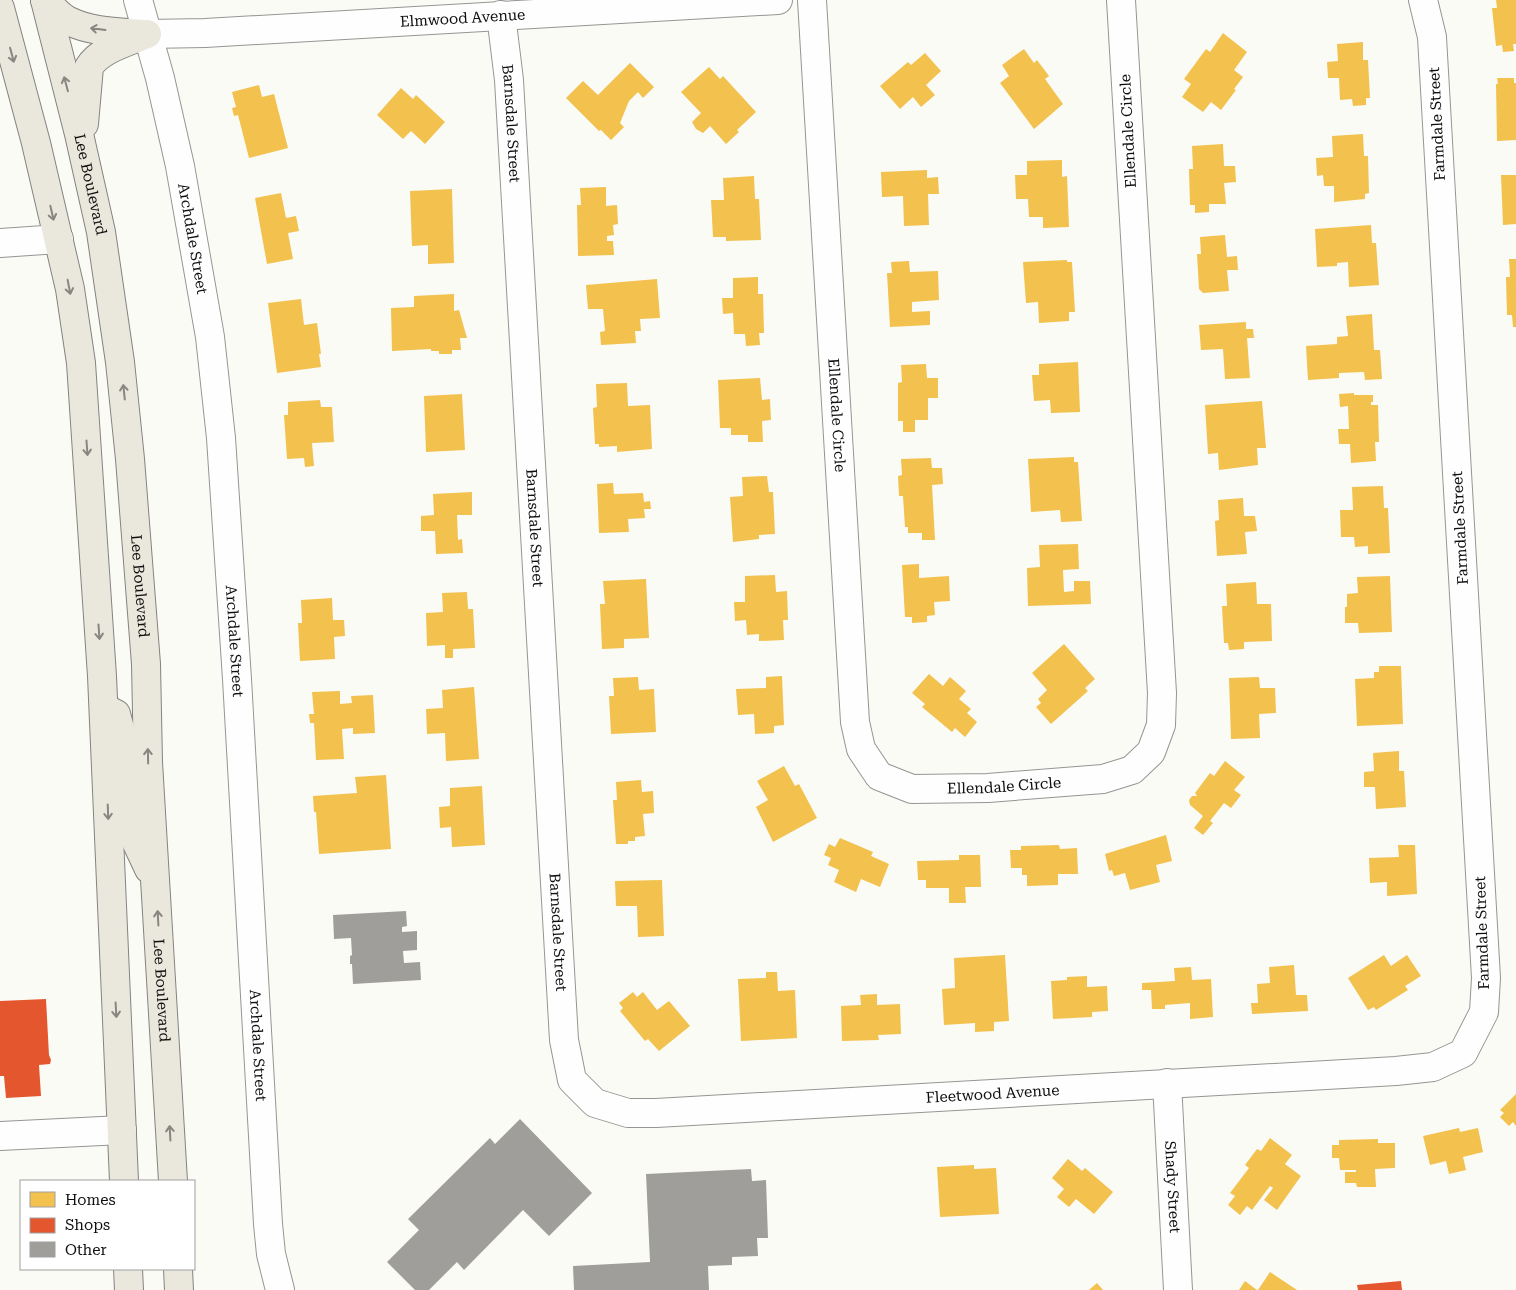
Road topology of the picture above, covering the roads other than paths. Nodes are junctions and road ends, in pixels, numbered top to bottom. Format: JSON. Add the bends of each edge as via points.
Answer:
{"nodes":[{"id":1,"x":45,"y":0,"type":"edge"},
{"id":2,"x":138,"y":0,"type":"edge"},
{"id":3,"x":778,"y":0,"type":"edge"},
{"id":4,"x":812,"y":0,"type":"edge"},
{"id":5,"x":1121,"y":0,"type":"edge"},
{"id":6,"x":1423,"y":0,"type":"edge"},
{"id":7,"x":0,"y":8,"type":"edge"},
{"id":8,"x":458,"y":9,"type":"edge"},
{"id":9,"x":501,"y":15,"type":"junction"},
{"id":10,"x":146,"y":34,"type":"junction"},
{"id":11,"x":82,"y":148,"type":"junction"},
{"id":12,"x":101,"y":232,"type":"junction"},
{"id":13,"x":59,"y":239,"type":"junction"},
{"id":14,"x":0,"y":243,"type":"edge"},
{"id":15,"x":103,"y":708,"type":"junction"},
{"id":16,"x":155,"y":882,"type":"junction"},
{"id":17,"x":564,"y":1040,"type":"joint"},
{"id":18,"x":1463,"y":1053,"type":"joint"},
{"id":19,"x":1167,"y":1083,"type":"junction"},
{"id":20,"x":122,"y":1130,"type":"junction"},
{"id":21,"x":0,"y":1136,"type":"edge"},
{"id":22,"x":124,"y":1180,"type":"edge"},
{"id":23,"x":173,"y":1180,"type":"edge"},
{"id":24,"x":128,"y":1270,"type":"edge"},
{"id":25,"x":178,"y":1270,"type":"edge"},
{"id":26,"x":129,"y":1290,"type":"edge"},
{"id":27,"x":180,"y":1290,"type":"edge"},
{"id":28,"x":280,"y":1290,"type":"edge"},
{"id":29,"x":1178,"y":1290,"type":"edge"}],
"edges":[{"from":10,"to":1,"type":"main road","one_way":true,"via":[[78,25],[67,20]]},
{"from":11,"to":1,"type":"main road","name":"Lee Boulevard","one_way":true},
{"from":2,"to":10,"type":"street","name":"Archdale Street"},
{"from":3,"to":9,"type":"street","name":"Elmwood Avenue"},
{"from":4,"to":5,"type":"street","name":"Ellendale Circle","via":[[855,722],[861,749],[879,776],[912,789],[988,788],[1103,779],[1132,770],[1151,752],[1161,725]]},
{"from":6,"to":18,"type":"street","name":"Farmdale Street","via":[[1432,37],[1486,978],[1484,1012]]},
{"from":7,"to":13,"type":"main road","one_way":true},
{"from":8,"to":9,"type":"street","name":"Elmwood Avenue"},
{"from":8,"to":10,"type":"street","name":"Elmwood Avenue","via":[[205,33]]},
{"from":9,"to":17,"type":"street","name":"Barnsdale Street","via":[[510,90]]},
{"from":10,"to":11,"type":"main road","via":[[104,52],[89,67]]},
{"from":10,"to":28,"type":"street","name":"Archdale Street","via":[[160,78],[180,166],[210,337],[221,448],[268,1224]]},
{"from":11,"to":12,"type":"main road","name":"Lee Boulevard"},
{"from":12,"to":13,"type":"main road"},
{"from":16,"to":12,"type":"main road","name":"Lee Boulevard","one_way":true,"via":[[146,664],[130,459]]},
{"from":13,"to":14,"type":"street"},
{"from":13,"to":15,"type":"main road","one_way":true,"via":[[80,363]]},
{"from":15,"to":16,"type":"main road","via":[[116,714],[122,732],[127,755],[132,833]]},
{"from":15,"to":20,"type":"main road","one_way":true},
{"from":23,"to":16,"type":"main road","name":"Lee Boulevard","one_way":true},
{"from":17,"to":19,"type":"street","name":"Fleetwood Avenue","via":[[572,1080],[595,1103],[628,1113]]},
{"from":18,"to":19,"type":"street","name":"Fleetwood Avenue","via":[[1433,1067],[1396,1071]]},
{"from":19,"to":29,"type":"street","name":"Shady Street"},
{"from":20,"to":21,"type":"street"},
{"from":20,"to":22,"type":"main road"},
{"from":24,"to":26,"type":"main road"},
{"from":25,"to":27,"type":"main road"}]}
